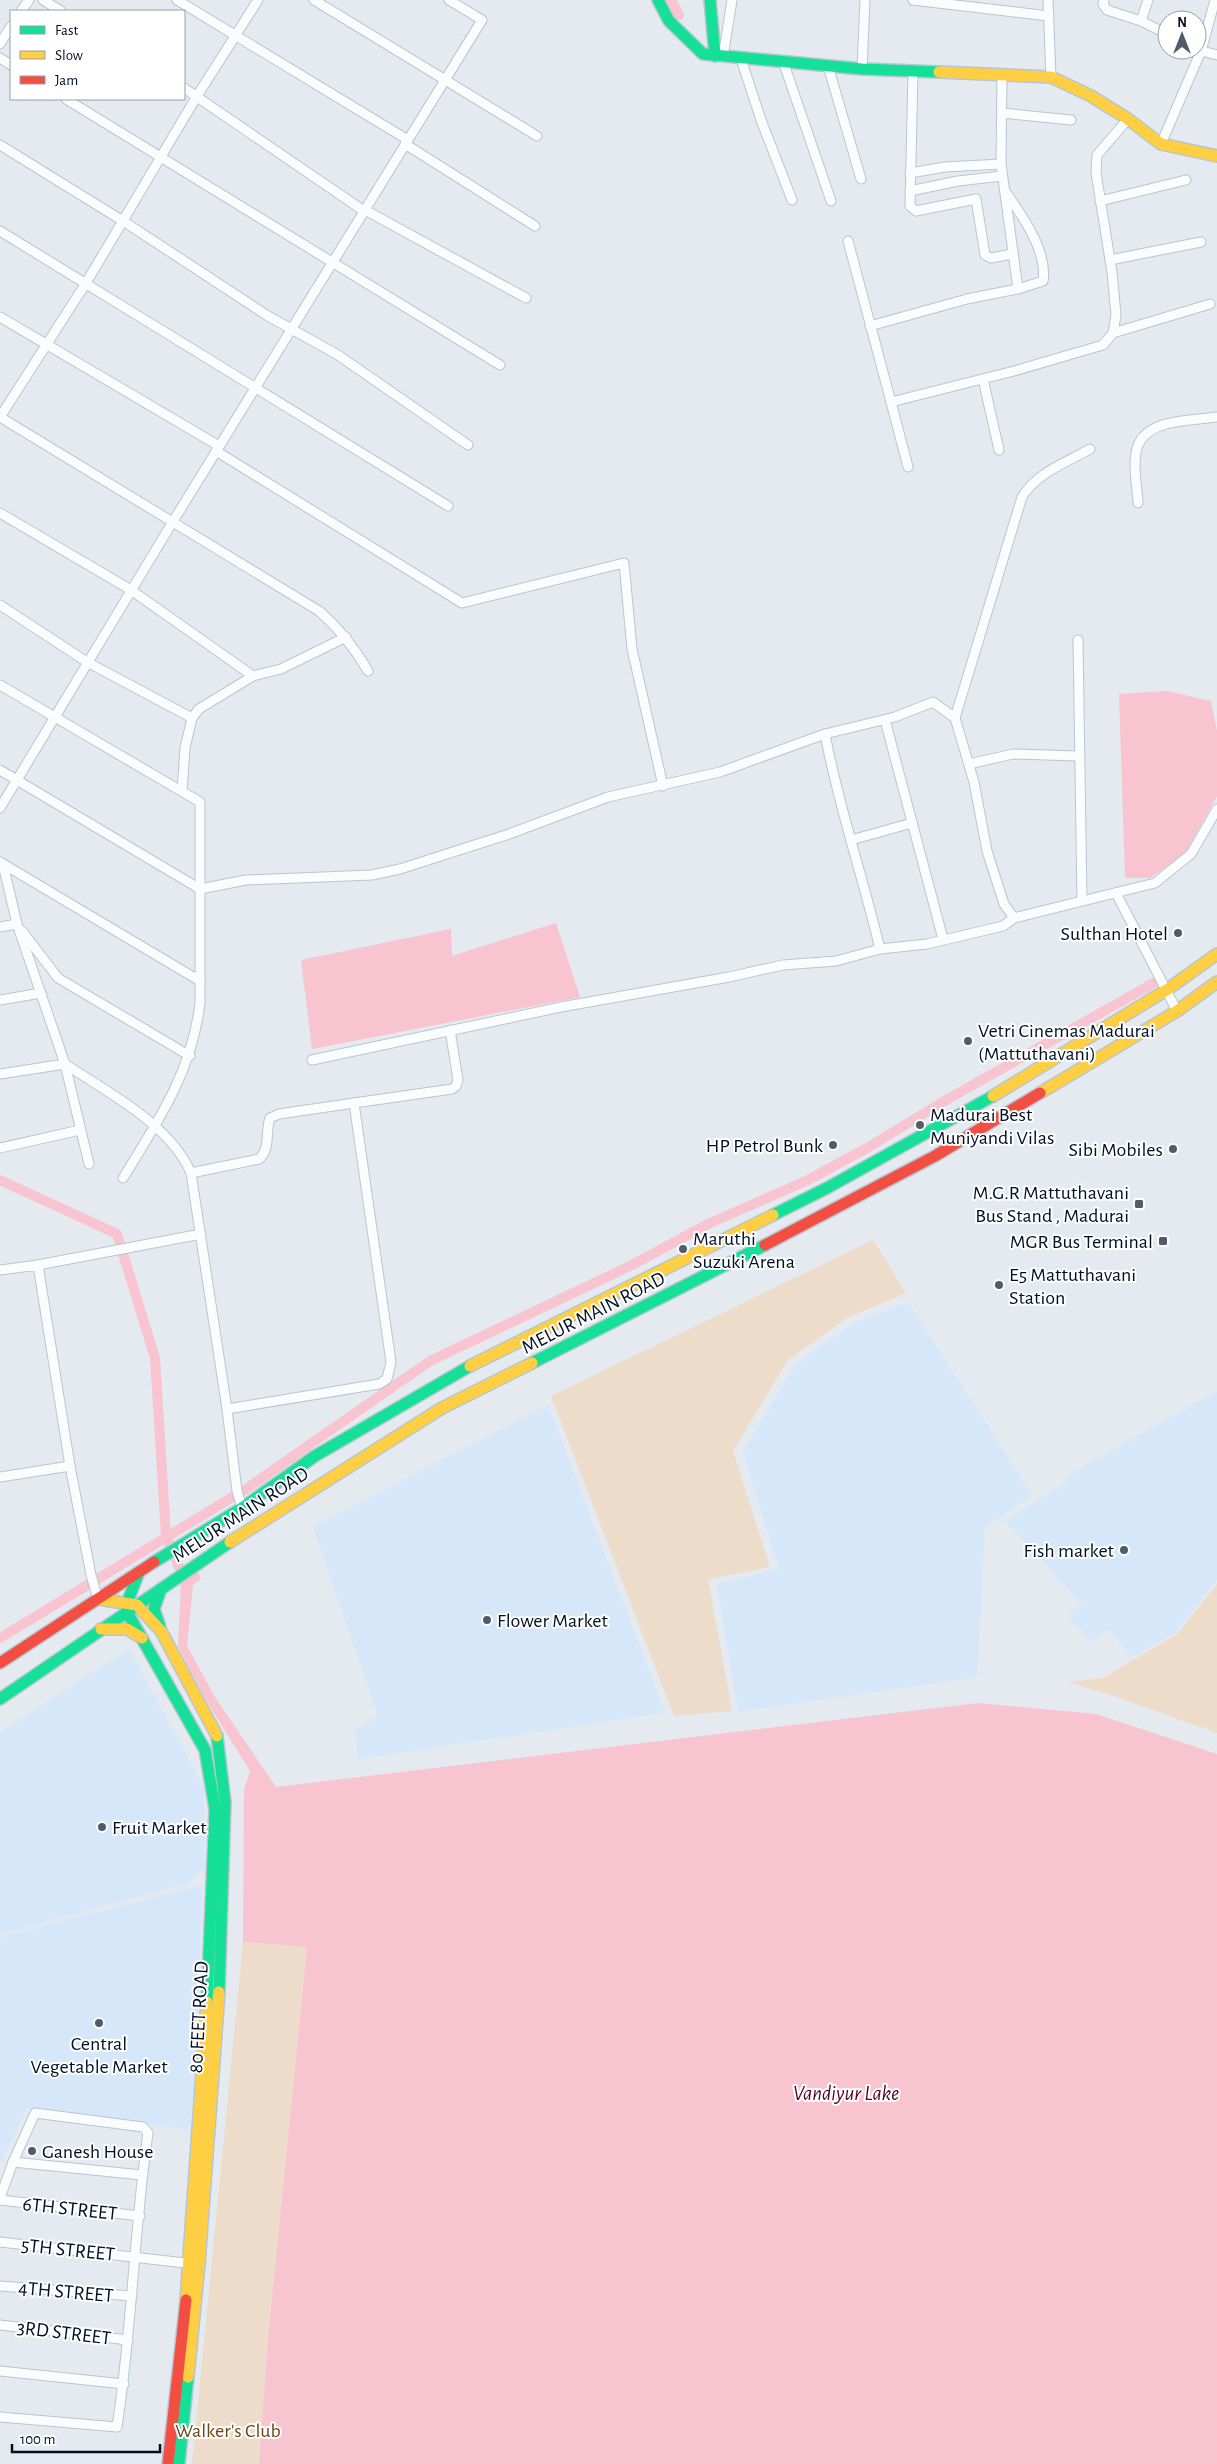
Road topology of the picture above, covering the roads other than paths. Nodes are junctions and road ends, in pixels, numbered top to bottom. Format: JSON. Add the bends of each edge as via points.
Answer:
{"nodes":[{"id":1,"x":44,"y":0,"type":"edge"},
{"id":2,"x":177,"y":0,"type":"edge"},
{"id":3,"x":258,"y":0,"type":"edge"},
{"id":4,"x":314,"y":0,"type":"edge"},
{"id":5,"x":449,"y":0,"type":"edge"},
{"id":6,"x":658,"y":0,"type":"edge"},
{"id":7,"x":710,"y":0,"type":"edge"},
{"id":8,"x":732,"y":0,"type":"edge"},
{"id":9,"x":864,"y":0,"type":"edge"},
{"id":10,"x":913,"y":0,"type":"edge"},
{"id":11,"x":1048,"y":0,"type":"edge"},
{"id":12,"x":1104,"y":0,"type":"edge"},
{"id":13,"x":1148,"y":0,"type":"edge"},
{"id":14,"x":1215,"y":0,"type":"edge"},
{"id":15,"x":60,"y":10,"type":"edge"},
{"id":16,"x":1049,"y":16,"type":"junction"},
{"id":17,"x":1141,"y":21,"type":"junction"},
{"id":18,"x":1207,"y":25,"type":"edge"},
{"id":19,"x":10,"y":28,"type":"edge"},
{"id":20,"x":1157,"y":29,"type":"edge"},
{"id":21,"x":236,"y":36,"type":"junction"},
{"id":22,"x":0,"y":44,"type":"edge"},
{"id":23,"x":719,"y":57,"type":"junction"},
{"id":24,"x":741,"y":59,"type":"junction"},
{"id":25,"x":1195,"y":60,"type":"edge"},
{"id":26,"x":784,"y":64,"type":"junction"},
{"id":27,"x":828,"y":66,"type":"junction"},
{"id":28,"x":862,"y":69,"type":"junction"},
{"id":29,"x":913,"y":71,"type":"junction"},
{"id":30,"x":1002,"y":75,"type":"junction"},
{"id":31,"x":1051,"y":77,"type":"junction"},
{"id":32,"x":445,"y":80,"type":"junction"},
{"id":33,"x":185,"y":89,"type":"edge"},
{"id":34,"x":198,"y":96,"type":"junction"},
{"id":35,"x":68,"y":100,"type":"edge"},
{"id":36,"x":1002,"y":113,"type":"junction"},
{"id":37,"x":1128,"y":119,"type":"junction"},
{"id":38,"x":1071,"y":120,"type":"dead end"},
{"id":39,"x":537,"y":136,"type":"dead end"},
{"id":40,"x":407,"y":142,"type":"junction"},
{"id":41,"x":1160,"y":144,"type":"junction"},
{"id":42,"x":0,"y":145,"type":"edge"},
{"id":43,"x":1217,"y":156,"type":"edge"},
{"id":44,"x":161,"y":158,"type":"junction"},
{"id":45,"x":1001,"y":164,"type":"junction"},
{"id":46,"x":910,"y":173,"type":"junction"},
{"id":47,"x":1002,"y":176,"type":"junction"},
{"id":48,"x":861,"y":179,"type":"dead end"},
{"id":49,"x":1186,"y":180,"type":"dead end"},
{"id":50,"x":1004,"y":189,"type":"junction"},
{"id":51,"x":910,"y":191,"type":"junction"},
{"id":52,"x":792,"y":200,"type":"dead end"},
{"id":53,"x":831,"y":201,"type":"dead end"},
{"id":54,"x":1100,"y":201,"type":"junction"},
{"id":55,"x":365,"y":210,"type":"junction"},
{"id":56,"x":123,"y":221,"type":"junction"},
{"id":57,"x":535,"y":226,"type":"dead end"},
{"id":58,"x":0,"y":231,"type":"edge"},
{"id":59,"x":848,"y":241,"type":"dead end"},
{"id":60,"x":1201,"y":242,"type":"dead end"},
{"id":61,"x":1012,"y":254,"type":"junction"},
{"id":62,"x":1110,"y":260,"type":"junction"},
{"id":63,"x":332,"y":264,"type":"junction"},
{"id":64,"x":86,"y":283,"type":"junction"},
{"id":65,"x":1018,"y":289,"type":"junction"},
{"id":66,"x":526,"y":298,"type":"dead end"},
{"id":67,"x":1210,"y":304,"type":"dead end"},
{"id":68,"x":0,"y":317,"type":"edge"},
{"id":69,"x":870,"y":326,"type":"junction"},
{"id":70,"x":292,"y":328,"type":"junction"},
{"id":71,"x":1114,"y":333,"type":"junction"},
{"id":72,"x":46,"y":345,"type":"junction"},
{"id":73,"x":500,"y":366,"type":"dead end"},
{"id":74,"x":983,"y":379,"type":"junction"},
{"id":75,"x":256,"y":386,"type":"junction"},
{"id":76,"x":891,"y":402,"type":"junction"},
{"id":77,"x":0,"y":417,"type":"edge"},
{"id":78,"x":1217,"y":417,"type":"edge"},
{"id":79,"x":468,"y":445,"type":"dead end"},
{"id":80,"x":1090,"y":448,"type":"dead end"},
{"id":81,"x":217,"y":449,"type":"junction"},
{"id":82,"x":999,"y":450,"type":"dead end"},
{"id":83,"x":908,"y":468,"type":"dead end"},
{"id":84,"x":1138,"y":503,"type":"dead end"},
{"id":85,"x":448,"y":506,"type":"dead end"},
{"id":86,"x":0,"y":513,"type":"edge"},
{"id":87,"x":172,"y":523,"type":"junction"},
{"id":88,"x":130,"y":590,"type":"junction"},
{"id":89,"x":0,"y":606,"type":"edge"},
{"id":90,"x":346,"y":637,"type":"junction"},
{"id":91,"x":1078,"y":640,"type":"dead end"},
{"id":92,"x":87,"y":662,"type":"junction"},
{"id":93,"x":368,"y":671,"type":"dead end"},
{"id":94,"x":253,"y":676,"type":"junction"},
{"id":95,"x":0,"y":685,"type":"edge"},
{"id":96,"x":54,"y":716,"type":"junction"},
{"id":97,"x":192,"y":718,"type":"junction"},
{"id":98,"x":956,"y":718,"type":"junction"},
{"id":99,"x":885,"y":720,"type":"junction"},
{"id":100,"x":825,"y":734,"type":"junction"},
{"id":101,"x":1078,"y":756,"type":"junction"},
{"id":102,"x":969,"y":764,"type":"junction"},
{"id":103,"x":0,"y":770,"type":"edge"},
{"id":104,"x":16,"y":780,"type":"junction"},
{"id":105,"x":663,"y":786,"type":"junction"},
{"id":106,"x":182,"y":792,"type":"junction"},
{"id":107,"x":0,"y":808,"type":"edge"},
{"id":108,"x":1217,"y":810,"type":"edge"},
{"id":109,"x":912,"y":823,"type":"junction"},
{"id":110,"x":851,"y":840,"type":"junction"},
{"id":111,"x":2,"y":863,"type":"edge"},
{"id":112,"x":200,"y":889,"type":"junction"},
{"id":113,"x":1116,"y":893,"type":"junction"},
{"id":114,"x":1082,"y":901,"type":"junction"},
{"id":115,"x":1014,"y":918,"type":"junction"},
{"id":116,"x":17,"y":924,"type":"junction"},
{"id":117,"x":0,"y":927,"type":"edge"},
{"id":118,"x":943,"y":939,"type":"junction"},
{"id":119,"x":880,"y":949,"type":"junction"},
{"id":120,"x":1217,"y":954,"type":"edge"},
{"id":121,"x":200,"y":981,"type":"junction"},
{"id":122,"x":1217,"y":982,"type":"edge"},
{"id":123,"x":1168,"y":989,"type":"junction"},
{"id":124,"x":41,"y":994,"type":"junction"},
{"id":125,"x":0,"y":1000,"type":"edge"},
{"id":126,"x":1177,"y":1011,"type":"junction"},
{"id":127,"x":450,"y":1030,"type":"junction"},
{"id":128,"x":190,"y":1056,"type":"junction"},
{"id":129,"x":312,"y":1060,"type":"dead end"},
{"id":130,"x":64,"y":1064,"type":"junction"},
{"id":131,"x":0,"y":1074,"type":"edge"},
{"id":132,"x":354,"y":1103,"type":"junction"},
{"id":133,"x":155,"y":1126,"type":"junction"},
{"id":134,"x":80,"y":1130,"type":"junction"},
{"id":135,"x":0,"y":1148,"type":"edge"},
{"id":136,"x":89,"y":1164,"type":"dead end"},
{"id":137,"x":191,"y":1173,"type":"junction"},
{"id":138,"x":123,"y":1178,"type":"dead end"},
{"id":139,"x":201,"y":1234,"type":"junction"},
{"id":140,"x":38,"y":1265,"type":"junction"},
{"id":141,"x":0,"y":1270,"type":"edge"},
{"id":142,"x":227,"y":1409,"type":"junction"},
{"id":143,"x":70,"y":1466,"type":"junction"},
{"id":144,"x":0,"y":1477,"type":"edge"},
{"id":145,"x":242,"y":1508,"type":"junction"},
{"id":146,"x":139,"y":1572,"type":"junction"},
{"id":147,"x":161,"y":1589,"type":"junction"},
{"id":148,"x":96,"y":1596,"type":"junction"},
{"id":149,"x":130,"y":1607,"type":"junction"},
{"id":150,"x":101,"y":1629,"type":"junction"},
{"id":151,"x":161,"y":1631,"type":"junction"},
{"id":152,"x":145,"y":1640,"type":"junction"},
{"id":153,"x":0,"y":1663,"type":"edge"},
{"id":154,"x":0,"y":1699,"type":"edge"},
{"id":155,"x":13,"y":2162,"type":"junction"},
{"id":156,"x":142,"y":2175,"type":"junction"},
{"id":157,"x":0,"y":2199,"type":"edge"},
{"id":158,"x":140,"y":2216,"type":"junction"},
{"id":159,"x":0,"y":2242,"type":"edge"},
{"id":160,"x":136,"y":2256,"type":"junction"},
{"id":161,"x":194,"y":2264,"type":"junction"},
{"id":162,"x":0,"y":2286,"type":"edge"},
{"id":163,"x":132,"y":2296,"type":"junction"},
{"id":164,"x":0,"y":2325,"type":"edge"},
{"id":165,"x":128,"y":2340,"type":"junction"},
{"id":166,"x":0,"y":2371,"type":"edge"},
{"id":167,"x":124,"y":2384,"type":"junction"},
{"id":168,"x":0,"y":2417,"type":"edge"},
{"id":169,"x":168,"y":2464,"type":"edge"},
{"id":170,"x":179,"y":2464,"type":"edge"}],
"edges":[{"from":1,"to":15,"type":"street"},
{"from":2,"to":21,"type":"street"},
{"from":3,"to":21,"type":"street"},
{"from":4,"to":32,"type":"street"},
{"from":5,"to":32,"type":"street","via":[[482,20]]},
{"from":6,"to":23,"type":"main road","via":[[669,21],[703,54]]},
{"from":7,"to":23,"type":"main road"},
{"from":8,"to":23,"type":"street"},
{"from":9,"to":28,"type":"street"},
{"from":10,"to":16,"type":"street"},
{"from":11,"to":16,"type":"street"},
{"from":12,"to":17,"type":"street","via":[[1107,10]]},
{"from":13,"to":17,"type":"street"},
{"from":14,"to":18,"type":"street"},
{"from":16,"to":31,"type":"street"},
{"from":17,"to":20,"type":"street"},
{"from":19,"to":22,"type":"street"},
{"from":21,"to":34,"type":"street"},
{"from":21,"to":40,"type":"street"},
{"from":23,"to":24,"type":"main road"},
{"from":24,"to":26,"type":"main road"},
{"from":24,"to":52,"type":"street"},
{"from":25,"to":41,"type":"street"},
{"from":26,"to":27,"type":"main road"},
{"from":26,"to":53,"type":"street"},
{"from":27,"to":28,"type":"main road"},
{"from":27,"to":48,"type":"street"},
{"from":28,"to":29,"type":"main road"},
{"from":29,"to":30,"type":"main road"},
{"from":29,"to":46,"type":"street"},
{"from":30,"to":31,"type":"main road"},
{"from":30,"to":36,"type":"street"},
{"from":31,"to":37,"type":"main road","via":[[1092,96]]},
{"from":32,"to":39,"type":"street"},
{"from":32,"to":40,"type":"street"},
{"from":33,"to":34,"type":"street"},
{"from":34,"to":44,"type":"street"},
{"from":34,"to":55,"type":"street"},
{"from":35,"to":44,"type":"street"},
{"from":36,"to":38,"type":"street"},
{"from":36,"to":45,"type":"street"},
{"from":37,"to":41,"type":"main road"},
{"from":37,"to":54,"type":"street","via":[[1097,155]]},
{"from":40,"to":55,"type":"street"},
{"from":40,"to":57,"type":"street"},
{"from":41,"to":43,"type":"main road"},
{"from":42,"to":56,"type":"street"},
{"from":44,"to":56,"type":"street"},
{"from":44,"to":63,"type":"street"},
{"from":45,"to":46,"type":"street","via":[[945,167]]},
{"from":45,"to":47,"type":"street"},
{"from":46,"to":51,"type":"street"},
{"from":47,"to":50,"type":"street"},
{"from":47,"to":51,"type":"street"},
{"from":49,"to":54,"type":"street"},
{"from":50,"to":61,"type":"street"},
{"from":50,"to":65,"type":"street","via":[[1028,225],[1044,274],[1040,284]]},
{"from":51,"to":61,"type":"street","via":[[910,206],[916,211],[976,199],[985,255],[991,258]]},
{"from":54,"to":62,"type":"street"},
{"from":55,"to":63,"type":"street"},
{"from":55,"to":66,"type":"street"},
{"from":56,"to":64,"type":"street"},
{"from":56,"to":70,"type":"street","via":[[268,316]]},
{"from":58,"to":64,"type":"street"},
{"from":59,"to":69,"type":"street"},
{"from":60,"to":62,"type":"street"},
{"from":61,"to":65,"type":"street"},
{"from":62,"to":71,"type":"street","via":[[1116,315]]},
{"from":63,"to":70,"type":"street"},
{"from":63,"to":73,"type":"street"},
{"from":64,"to":72,"type":"street"},
{"from":64,"to":75,"type":"street"},
{"from":65,"to":69,"type":"street","via":[[967,299]]},
{"from":67,"to":71,"type":"street"},
{"from":68,"to":72,"type":"street"},
{"from":69,"to":76,"type":"street"},
{"from":70,"to":75,"type":"street"},
{"from":70,"to":79,"type":"street","via":[[338,355]]},
{"from":71,"to":74,"type":"street","via":[[1104,345]]},
{"from":72,"to":77,"type":"street"},
{"from":72,"to":81,"type":"street"},
{"from":74,"to":76,"type":"street"},
{"from":74,"to":82,"type":"street"},
{"from":75,"to":81,"type":"street"},
{"from":75,"to":85,"type":"street"},
{"from":76,"to":83,"type":"street"},
{"from":77,"to":87,"type":"street"},
{"from":78,"to":84,"type":"street","via":[[1158,426],[1142,437],[1136,453]]},
{"from":80,"to":98,"type":"street","via":[[1029,485],[1022,497]]},
{"from":81,"to":87,"type":"street"},
{"from":81,"to":105,"type":"street","via":[[462,603],[624,563],[632,649]]},
{"from":86,"to":88,"type":"street"},
{"from":87,"to":88,"type":"street"},
{"from":87,"to":90,"type":"street","via":[[319,611]]},
{"from":88,"to":92,"type":"street"},
{"from":88,"to":94,"type":"street"},
{"from":89,"to":92,"type":"street"},
{"from":90,"to":93,"type":"street"},
{"from":90,"to":94,"type":"street","via":[[281,669]]},
{"from":91,"to":101,"type":"street"},
{"from":92,"to":96,"type":"street"},
{"from":92,"to":97,"type":"street"},
{"from":94,"to":97,"type":"street","via":[[207,702]]},
{"from":95,"to":96,"type":"street"},
{"from":96,"to":104,"type":"street"},
{"from":96,"to":106,"type":"street"},
{"from":97,"to":106,"type":"street","via":[[185,748]]},
{"from":98,"to":99,"type":"street","via":[[933,702]]},
{"from":98,"to":102,"type":"street"},
{"from":99,"to":100,"type":"street"},
{"from":99,"to":109,"type":"street"},
{"from":100,"to":105,"type":"street","via":[[720,772]]},
{"from":100,"to":110,"type":"street"},
{"from":101,"to":102,"type":"street","via":[[1013,754]]},
{"from":101,"to":114,"type":"street"},
{"from":102,"to":115,"type":"street","via":[[988,851],[1004,904]]},
{"from":103,"to":104,"type":"street"},
{"from":104,"to":107,"type":"street"},
{"from":104,"to":112,"type":"street"},
{"from":105,"to":112,"type":"street","via":[[608,797],[508,834],[372,875],[246,880]]},
{"from":106,"to":112,"type":"street","via":[[200,802]]},
{"from":108,"to":113,"type":"street","via":[[1191,854],[1155,883]]},
{"from":109,"to":110,"type":"street"},
{"from":109,"to":118,"type":"street"},
{"from":110,"to":119,"type":"street"},
{"from":111,"to":116,"type":"street"},
{"from":111,"to":121,"type":"street"},
{"from":112,"to":121,"type":"street"},
{"from":113,"to":114,"type":"street"},
{"from":113,"to":123,"type":"street"},
{"from":114,"to":115,"type":"street"},
{"from":115,"to":118,"type":"street","via":[[1004,926]]},
{"from":116,"to":117,"type":"street"},
{"from":116,"to":124,"type":"street"},
{"from":116,"to":128,"type":"street","via":[[58,978]]},
{"from":118,"to":119,"type":"street"},
{"from":119,"to":127,"type":"street","via":[[836,961],[783,965]]},
{"from":120,"to":123,"type":"main road","name":"MELUR MAIN ROAD"},
{"from":121,"to":128,"type":"street","via":[[196,1031]]},
{"from":122,"to":126,"type":"main road","name":"MELUR MAIN ROAD"},
{"from":123,"to":126,"type":"street"},
{"from":123,"to":145,"type":"main road","name":"MELUR MAIN ROAD","via":[[1022,1080],[827,1188],[465,1368],[315,1456]]},
{"from":124,"to":125,"type":"street"},
{"from":124,"to":130,"type":"street"},
{"from":126,"to":147,"type":"main road","name":"MELUR MAIN ROAD","via":[[935,1156],[442,1408]]},
{"from":127,"to":129,"type":"street"},
{"from":127,"to":132,"type":"street","via":[[458,1080],[456,1086]]},
{"from":128,"to":133,"type":"street"},
{"from":130,"to":131,"type":"street"},
{"from":130,"to":133,"type":"street"},
{"from":130,"to":134,"type":"street"},
{"from":132,"to":137,"type":"street","via":[[278,1114],[270,1118],[266,1148],[259,1159]]},
{"from":132,"to":142,"type":"street","via":[[390,1372],[387,1379],[379,1384]]},
{"from":133,"to":137,"type":"street","via":[[186,1160]]},
{"from":133,"to":138,"type":"street"},
{"from":134,"to":135,"type":"street"},
{"from":134,"to":136,"type":"street"},
{"from":137,"to":139,"type":"street"},
{"from":139,"to":140,"type":"street"},
{"from":139,"to":142,"type":"street"},
{"from":140,"to":141,"type":"street"},
{"from":140,"to":143,"type":"street"},
{"from":142,"to":145,"type":"street"},
{"from":143,"to":144,"type":"street"},
{"from":143,"to":148,"type":"street"},
{"from":145,"to":146,"type":"main road","name":"MELUR MAIN ROAD"},
{"from":146,"to":148,"type":"main road","name":"MELUR MAIN ROAD"},
{"from":146,"to":149,"type":"main road"},
{"from":147,"to":149,"type":"main road","name":"MELUR MAIN ROAD"},
{"from":147,"to":151,"type":"main road","via":[[154,1609]]},
{"from":148,"to":149,"type":"main road"},
{"from":148,"to":153,"type":"main road","name":"MELUR MAIN ROAD"},
{"from":149,"to":150,"type":"main road","name":"MELUR MAIN ROAD"},
{"from":149,"to":151,"type":"main road","name":"80 FEET ROAD"},
{"from":149,"to":152,"type":"main road","name":"80 FEET ROAD"},
{"from":150,"to":152,"type":"main road","via":[[127,1629]]},
{"from":150,"to":154,"type":"main road","name":"MELUR MAIN ROAD"},
{"from":151,"to":161,"type":"main road","name":"80 FEET ROAD","via":[[218,1739],[225,1802],[218,2023]]},
{"from":152,"to":161,"type":"main road","name":"80 FEET ROAD","via":[[205,1750],[216,1809]]},
{"from":155,"to":156,"type":"street"},
{"from":155,"to":156,"type":"street","via":[[35,2113],[143,2127],[148,2133]]},
{"from":155,"to":157,"type":"street"},
{"from":156,"to":158,"type":"street"},
{"from":157,"to":158,"type":"street","name":"6TH STREET"},
{"from":158,"to":160,"type":"street"},
{"from":159,"to":160,"type":"street","name":"5TH STREET"},
{"from":160,"to":161,"type":"street","name":"5TH STREET"},
{"from":160,"to":163,"type":"street"},
{"from":161,"to":169,"type":"main road","name":"80 FEET ROAD"},
{"from":161,"to":170,"type":"main road","name":"80 FEET ROAD"},
{"from":162,"to":163,"type":"street","name":"4TH STREET"},
{"from":163,"to":165,"type":"street"},
{"from":164,"to":165,"type":"street","name":"3RD STREET"},
{"from":165,"to":167,"type":"street"},
{"from":166,"to":167,"type":"street"},
{"from":167,"to":168,"type":"street","via":[[117,2426]]}]}
